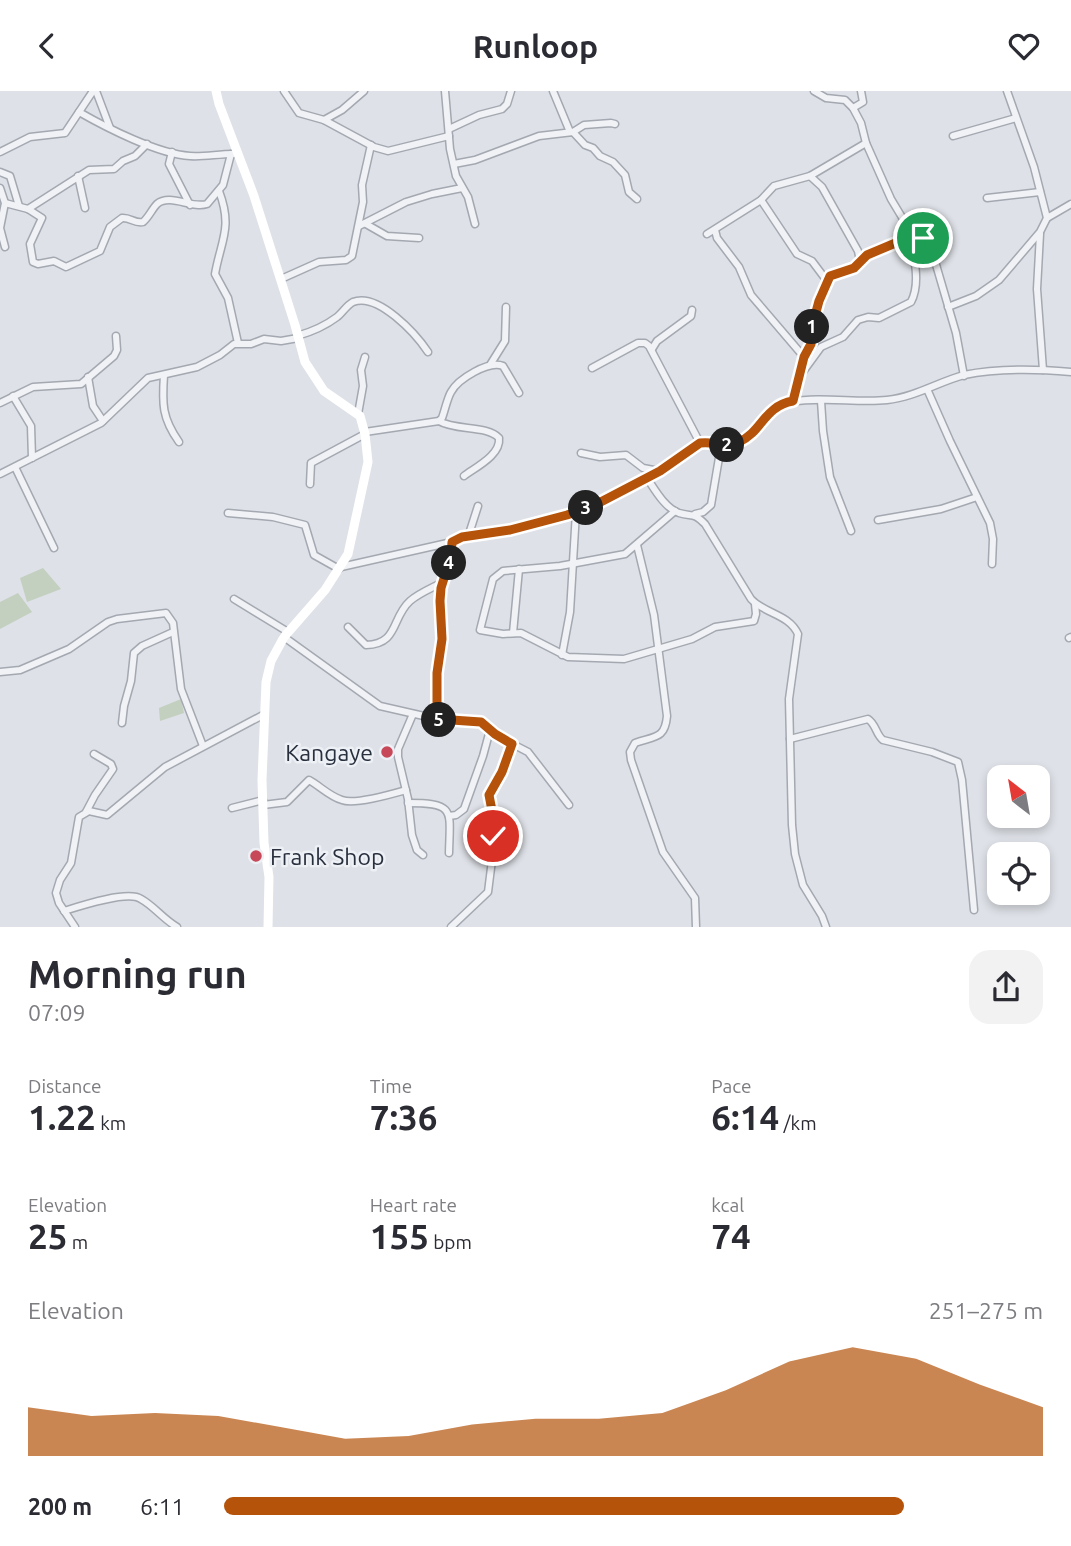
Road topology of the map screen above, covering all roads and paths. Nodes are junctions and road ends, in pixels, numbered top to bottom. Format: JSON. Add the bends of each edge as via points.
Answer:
{"nodes":[{"id":1,"x":94,"y":91,"type":"edge"},
{"id":2,"x":216,"y":91,"type":"edge"},
{"id":3,"x":284,"y":91,"type":"edge"},
{"id":4,"x":364,"y":91,"type":"edge"},
{"id":5,"x":445,"y":91,"type":"edge"},
{"id":6,"x":510,"y":91,"type":"edge"},
{"id":7,"x":553,"y":91,"type":"edge"},
{"id":8,"x":814,"y":91,"type":"edge"},
{"id":9,"x":861,"y":91,"type":"edge"},
{"id":10,"x":1006,"y":91,"type":"edge"},
{"id":11,"x":346,"y":106,"type":"junction"},
{"id":12,"x":853,"y":108,"type":"junction"},
{"id":13,"x":79,"y":112,"type":"junction"},
{"id":14,"x":1016,"y":118,"type":"junction"},
{"id":15,"x":324,"y":120,"type":"junction"},
{"id":16,"x":615,"y":124,"type":"dead end"},
{"id":17,"x":110,"y":128,"type":"junction"},
{"id":18,"x":340,"y":128,"type":"junction"},
{"id":19,"x":449,"y":132,"type":"junction"},
{"id":20,"x":572,"y":132,"type":"junction"},
{"id":21,"x":953,"y":136,"type":"dead end"},
{"id":22,"x":146,"y":143,"type":"junction"},
{"id":23,"x":866,"y":143,"type":"junction"},
{"id":24,"x":371,"y":145,"type":"junction"},
{"id":25,"x":0,"y":152,"type":"edge"},
{"id":26,"x":172,"y":152,"type":"junction"},
{"id":27,"x":235,"y":155,"type":"junction"},
{"id":28,"x":454,"y":164,"type":"junction"},
{"id":29,"x":0,"y":172,"type":"edge"},
{"id":30,"x":78,"y":176,"type":"junction"},
{"id":31,"x":810,"y":176,"type":"junction"},
{"id":32,"x":0,"y":188,"type":"edge"},
{"id":33,"x":462,"y":188,"type":"junction"},
{"id":34,"x":219,"y":191,"type":"junction"},
{"id":35,"x":1040,"y":192,"type":"junction"},
{"id":36,"x":987,"y":198,"type":"dead end"},
{"id":37,"x":637,"y":199,"type":"dead end"},
{"id":38,"x":761,"y":200,"type":"junction"},
{"id":39,"x":3,"y":204,"type":"edge"},
{"id":40,"x":1071,"y":204,"type":"edge"},
{"id":41,"x":190,"y":205,"type":"junction"},
{"id":42,"x":19,"y":206,"type":"junction"},
{"id":43,"x":85,"y":208,"type":"dead end"},
{"id":44,"x":28,"y":209,"type":"junction"},
{"id":45,"x":1046,"y":218,"type":"junction"},
{"id":46,"x":475,"y":224,"type":"dead end"},
{"id":47,"x":363,"y":225,"type":"junction"},
{"id":48,"x":715,"y":230,"type":"junction"},
{"id":49,"x":1040,"y":232,"type":"junction"},
{"id":50,"x":707,"y":234,"type":"dead end"},
{"id":51,"x":917,"y":234,"type":"junction"},
{"id":52,"x":909,"y":236,"type":"junction"},
{"id":53,"x":419,"y":238,"type":"dead end"},
{"id":54,"x":5,"y":247,"type":"dead end"},
{"id":55,"x":858,"y":251,"type":"junction"},
{"id":56,"x":867,"y":255,"type":"junction"},
{"id":57,"x":860,"y":261,"type":"junction"},
{"id":58,"x":281,"y":279,"type":"junction"},
{"id":59,"x":827,"y":281,"type":"junction"},
{"id":60,"x":506,"y":307,"type":"dead end"},
{"id":61,"x":948,"y":307,"type":"junction"},
{"id":62,"x":692,"y":310,"type":"dead end"},
{"id":63,"x":116,"y":336,"type":"dead end"},
{"id":64,"x":297,"y":337,"type":"junction"},
{"id":65,"x":238,"y":343,"type":"junction"},
{"id":66,"x":652,"y":349,"type":"junction"},
{"id":67,"x":428,"y":352,"type":"dead end"},
{"id":68,"x":365,"y":357,"type":"dead end"},
{"id":69,"x":804,"y":357,"type":"junction"},
{"id":70,"x":490,"y":365,"type":"junction"},
{"id":71,"x":592,"y":368,"type":"dead end"},
{"id":72,"x":1043,"y":370,"type":"junction"},
{"id":73,"x":1071,"y":372,"type":"edge"},
{"id":74,"x":802,"y":373,"type":"junction"},
{"id":75,"x":164,"y":375,"type":"junction"},
{"id":76,"x":964,"y":376,"type":"junction"},
{"id":77,"x":88,"y":377,"type":"junction"},
{"id":78,"x":928,"y":389,"type":"junction"},
{"id":79,"x":519,"y":393,"type":"dead end"},
{"id":80,"x":13,"y":396,"type":"junction"},
{"id":81,"x":793,"y":401,"type":"junction"},
{"id":82,"x":821,"y":401,"type":"junction"},
{"id":83,"x":0,"y":403,"type":"edge"},
{"id":84,"x":358,"y":414,"type":"junction"},
{"id":85,"x":103,"y":421,"type":"junction"},
{"id":86,"x":439,"y":421,"type":"junction"},
{"id":87,"x":365,"y":433,"type":"junction"},
{"id":88,"x":179,"y":442,"type":"dead end"},
{"id":89,"x":700,"y":443,"type":"junction"},
{"id":90,"x":721,"y":446,"type":"junction"},
{"id":91,"x":581,"y":453,"type":"dead end"},
{"id":92,"x":32,"y":458,"type":"junction"},
{"id":93,"x":15,"y":467,"type":"junction"},
{"id":94,"x":660,"y":471,"type":"junction"},
{"id":95,"x":0,"y":474,"type":"edge"},
{"id":96,"x":464,"y":476,"type":"dead end"},
{"id":97,"x":647,"y":478,"type":"junction"},
{"id":98,"x":310,"y":484,"type":"dead end"},
{"id":99,"x":977,"y":497,"type":"junction"},
{"id":100,"x":478,"y":506,"type":"dead end"},
{"id":101,"x":674,"y":511,"type":"junction"},
{"id":102,"x":576,"y":512,"type":"junction"},
{"id":103,"x":228,"y":513,"type":"dead end"},
{"id":104,"x":695,"y":514,"type":"junction"},
{"id":105,"x":878,"y":520,"type":"dead end"},
{"id":106,"x":851,"y":531,"type":"dead end"},
{"id":107,"x":468,"y":537,"type":"junction"},
{"id":108,"x":452,"y":542,"type":"junction"},
{"id":109,"x":637,"y":545,"type":"junction"},
{"id":110,"x":54,"y":548,"type":"dead end"},
{"id":111,"x":573,"y":562,"type":"junction"},
{"id":112,"x":992,"y":564,"type":"dead end"},
{"id":113,"x":340,"y":568,"type":"junction"},
{"id":114,"x":519,"y":569,"type":"junction"},
{"id":115,"x":444,"y":582,"type":"junction"},
{"id":116,"x":234,"y":599,"type":"dead end"},
{"id":117,"x":755,"y":604,"type":"junction"},
{"id":118,"x":348,"y":627,"type":"dead end"},
{"id":119,"x":173,"y":632,"type":"junction"},
{"id":120,"x":513,"y":633,"type":"junction"},
{"id":121,"x":286,"y":634,"type":"junction"},
{"id":122,"x":658,"y":649,"type":"junction"},
{"id":123,"x":562,"y":655,"type":"junction"},
{"id":124,"x":0,"y":672,"type":"edge"},
{"id":125,"x":263,"y":715,"type":"junction"},
{"id":126,"x":413,"y":715,"type":"junction"},
{"id":127,"x":437,"y":719,"type":"junction"},
{"id":128,"x":122,"y":723,"type":"dead end"},
{"id":129,"x":490,"y":730,"type":"junction"},
{"id":130,"x":790,"y":739,"type":"junction"},
{"id":131,"x":512,"y":744,"type":"junction"},
{"id":132,"x":203,"y":746,"type":"junction"},
{"id":133,"x":94,"y":754,"type":"dead end"},
{"id":134,"x":406,"y":790,"type":"junction"},
{"id":135,"x":263,"y":802,"type":"junction"},
{"id":136,"x":408,"y":803,"type":"junction"},
{"id":137,"x":569,"y":805,"type":"dead end"},
{"id":138,"x":232,"y":808,"type":"dead end"},
{"id":139,"x":86,"y":812,"type":"junction"},
{"id":140,"x":449,"y":816,"type":"junction"},
{"id":141,"x":449,"y":853,"type":"dead end"},
{"id":142,"x":423,"y":855,"type":"dead end"},
{"id":143,"x":974,"y":910,"type":"dead end"},
{"id":144,"x":64,"y":911,"type":"junction"},
{"id":145,"x":165,"y":920,"type":"junction"},
{"id":146,"x":75,"y":926,"type":"edge"},
{"id":147,"x":159,"y":926,"type":"edge"},
{"id":148,"x":177,"y":926,"type":"edge"},
{"id":149,"x":268,"y":926,"type":"edge"},
{"id":150,"x":451,"y":926,"type":"edge"},
{"id":151,"x":696,"y":926,"type":"edge"},
{"id":152,"x":826,"y":926,"type":"edge"}],
"edges":[{"from":1,"to":13,"type":"street"},
{"from":1,"to":17,"type":"street"},
{"from":2,"to":27,"type":"street"},
{"from":3,"to":15,"type":"street","via":[[299,113]]},
{"from":4,"to":11,"type":"street"},
{"from":5,"to":19,"type":"street"},
{"from":6,"to":19,"type":"street","via":[[502,109],[479,115]]},
{"from":7,"to":20,"type":"street"},
{"from":8,"to":12,"type":"street","via":[[825,98],[845,100]]},
{"from":9,"to":12,"type":"street","via":[[863,102]]},
{"from":10,"to":14,"type":"street"},
{"from":11,"to":15,"type":"street"},
{"from":11,"to":18,"type":"street"},
{"from":12,"to":23,"type":"street"},
{"from":13,"to":17,"type":"street"},
{"from":13,"to":25,"type":"street","via":[[63,134],[30,137]]},
{"from":14,"to":21,"type":"street"},
{"from":14,"to":35,"type":"street"},
{"from":15,"to":18,"type":"street"},
{"from":16,"to":20,"type":"street","via":[[584,125]]},
{"from":17,"to":22,"type":"street"},
{"from":18,"to":24,"type":"street"},
{"from":19,"to":24,"type":"street","via":[[431,142],[393,151]]},
{"from":19,"to":28,"type":"street"},
{"from":20,"to":28,"type":"street","via":[[539,137]]},
{"from":20,"to":37,"type":"street","via":[[615,165]]},
{"from":22,"to":26,"type":"street"},
{"from":22,"to":30,"type":"street","via":[[114,169],[93,169]]},
{"from":23,"to":31,"type":"street"},
{"from":23,"to":51,"type":"street","via":[[891,199]]},
{"from":24,"to":47,"type":"street","via":[[362,185]]},
{"from":26,"to":27,"type":"street"},
{"from":26,"to":41,"type":"street","via":[[169,164]]},
{"from":27,"to":34,"type":"street"},
{"from":27,"to":58,"type":"street"},
{"from":28,"to":33,"type":"street"},
{"from":29,"to":42,"type":"street","via":[[10,176]]},
{"from":30,"to":43,"type":"street"},
{"from":30,"to":44,"type":"street"},
{"from":31,"to":38,"type":"street","via":[[774,186]]},
{"from":31,"to":55,"type":"street","via":[[822,187]]},
{"from":32,"to":39,"type":"street"},
{"from":33,"to":46,"type":"street"},
{"from":33,"to":47,"type":"street","via":[[406,202]]},
{"from":34,"to":41,"type":"street","via":[[207,204]]},
{"from":34,"to":65,"type":"street","via":[[227,227],[215,274],[228,298]]},
{"from":35,"to":36,"type":"street"},
{"from":35,"to":45,"type":"street"},
{"from":38,"to":48,"type":"street"},
{"from":38,"to":59,"type":"street","via":[[797,254],[812,261]]},
{"from":39,"to":42,"type":"street"},
{"from":39,"to":54,"type":"street","via":[[0,228]]},
{"from":40,"to":45,"type":"street"},
{"from":41,"to":44,"type":"street","via":[[165,201],[143,222],[117,220],[100,251],[65,267],[54,261],[33,262],[30,244],[42,219]]},
{"from":42,"to":44,"type":"street"},
{"from":45,"to":49,"type":"street"},
{"from":47,"to":53,"type":"street","via":[[387,236]]},
{"from":47,"to":58,"type":"street","via":[[350,258],[324,260]]},
{"from":48,"to":50,"type":"street"},
{"from":48,"to":69,"type":"street","via":[[740,267],[751,295]]},
{"from":49,"to":61,"type":"street","via":[[999,280]]},
{"from":49,"to":72,"type":"street","via":[[1037,289]]},
{"from":51,"to":52,"type":"street"},
{"from":51,"to":61,"type":"street","via":[[932,251]]},
{"from":52,"to":56,"type":"street"},
{"from":52,"to":74,"type":"street","via":[[915,268],[911,302],[879,318],[858,320],[843,337],[821,347]]},
{"from":55,"to":56,"type":"street"},
{"from":55,"to":57,"type":"street"},
{"from":56,"to":57,"type":"street"},
{"from":57,"to":59,"type":"street"},
{"from":58,"to":64,"type":"street"},
{"from":59,"to":69,"type":"street"},
{"from":60,"to":70,"type":"street","via":[[505,341]]},
{"from":61,"to":76,"type":"street"},
{"from":62,"to":66,"type":"street","via":[[690,318]]},
{"from":63,"to":77,"type":"street","via":[[114,356]]},
{"from":64,"to":65,"type":"street"},
{"from":64,"to":67,"type":"street","via":[[330,322],[353,302],[365,301],[398,318]]},
{"from":64,"to":84,"type":"street","via":[[305,362],[324,391]]},
{"from":65,"to":75,"type":"street","via":[[197,367]]},
{"from":66,"to":71,"type":"street","via":[[638,343]]},
{"from":66,"to":89,"type":"street"},
{"from":68,"to":84,"type":"street"},
{"from":69,"to":74,"type":"street"},
{"from":70,"to":79,"type":"street","via":[[503,366]]},
{"from":70,"to":86,"type":"street","via":[[454,388]]},
{"from":72,"to":73,"type":"street"},
{"from":72,"to":76,"type":"street"},
{"from":74,"to":81,"type":"street"},
{"from":75,"to":85,"type":"street","via":[[143,382]]},
{"from":75,"to":88,"type":"street","via":[[164,417]]},
{"from":76,"to":78,"type":"street"},
{"from":77,"to":80,"type":"street","via":[[75,386],[33,387]]},
{"from":77,"to":85,"type":"street","via":[[93,406]]},
{"from":78,"to":82,"type":"street","via":[[885,400]]},
{"from":78,"to":99,"type":"street"},
{"from":80,"to":83,"type":"street"},
{"from":80,"to":92,"type":"street","via":[[31,426]]},
{"from":81,"to":82,"type":"street"},
{"from":81,"to":90,"type":"street","via":[[767,413],[743,440]]},
{"from":82,"to":106,"type":"street","via":[[830,477]]},
{"from":84,"to":87,"type":"street"},
{"from":85,"to":92,"type":"street"},
{"from":86,"to":87,"type":"street"},
{"from":86,"to":96,"type":"street","via":[[455,428],[493,432],[499,438],[495,452]]},
{"from":87,"to":98,"type":"street","via":[[311,463]]},
{"from":87,"to":113,"type":"street","via":[[366,478],[353,539]]},
{"from":89,"to":90,"type":"street"},
{"from":89,"to":94,"type":"street"},
{"from":90,"to":104,"type":"street","via":[[710,505]]},
{"from":91,"to":94,"type":"street","via":[[626,455],[643,468]]},
{"from":92,"to":93,"type":"street"},
{"from":93,"to":95,"type":"street"},
{"from":93,"to":110,"type":"street"},
{"from":94,"to":97,"type":"street"},
{"from":97,"to":101,"type":"street"},
{"from":97,"to":102,"type":"street"},
{"from":99,"to":105,"type":"street","via":[[941,509]]},
{"from":99,"to":112,"type":"street","via":[[992,531]]},
{"from":100,"to":107,"type":"street"},
{"from":101,"to":104,"type":"street"},
{"from":101,"to":109,"type":"street"},
{"from":102,"to":107,"type":"street"},
{"from":102,"to":111,"type":"street"},
{"from":103,"to":113,"type":"street","via":[[305,525],[314,555]]},
{"from":104,"to":117,"type":"street"},
{"from":107,"to":108,"type":"street"},
{"from":108,"to":113,"type":"street"},
{"from":108,"to":115,"type":"street"},
{"from":109,"to":111,"type":"street","via":[[625,554]]},
{"from":109,"to":122,"type":"street"},
{"from":111,"to":114,"type":"street"},
{"from":111,"to":123,"type":"street"},
{"from":113,"to":121,"type":"street"},
{"from":114,"to":120,"type":"street"},
{"from":114,"to":120,"type":"street","via":[[503,571],[493,579],[480,626],[484,632]]},
{"from":115,"to":118,"type":"street","via":[[411,600],[383,641],[366,645]]},
{"from":115,"to":127,"type":"street"},
{"from":116,"to":121,"type":"street"},
{"from":117,"to":122,"type":"street","via":[[754,621],[715,627]]},
{"from":117,"to":130,"type":"street","via":[[784,618],[798,634],[789,699]]},
{"from":119,"to":124,"type":"street","via":[[166,613],[117,619],[77,645],[20,670]]},
{"from":119,"to":128,"type":"street","via":[[134,653]]},
{"from":119,"to":132,"type":"street","via":[[181,688]]},
{"from":120,"to":123,"type":"street"},
{"from":121,"to":125,"type":"street","via":[[271,661]]},
{"from":121,"to":126,"type":"street","via":[[380,706]]},
{"from":122,"to":123,"type":"street","via":[[624,659]]},
{"from":122,"to":151,"type":"street","via":[[666,730],[635,743],[630,753],[663,852],[695,898]]},
{"from":125,"to":132,"type":"street"},
{"from":125,"to":135,"type":"street"},
{"from":126,"to":127,"type":"street"},
{"from":126,"to":134,"type":"street","via":[[398,749]]},
{"from":127,"to":129,"type":"street","via":[[476,720]]},
{"from":129,"to":131,"type":"street"},
{"from":129,"to":140,"type":"street","via":[[464,809]]},
{"from":130,"to":143,"type":"street","via":[[868,719],[883,740],[958,762]]},
{"from":130,"to":152,"type":"street","via":[[795,854],[803,885]]},
{"from":131,"to":137,"type":"street","via":[[528,752]]},
{"from":131,"to":150,"type":"street","via":[[489,795],[494,821],[488,892]]},
{"from":132,"to":139,"type":"street","via":[[158,772],[107,814]]},
{"from":133,"to":139,"type":"street","via":[[113,769]]},
{"from":134,"to":135,"type":"street","via":[[353,802],[333,796],[309,780],[287,802]]},
{"from":134,"to":136,"type":"street"},
{"from":135,"to":138,"type":"street"},
{"from":135,"to":149,"type":"street"},
{"from":136,"to":140,"type":"street","via":[[438,804]]},
{"from":136,"to":142,"type":"street","via":[[412,835]]},
{"from":139,"to":144,"type":"street","via":[[77,821],[71,863],[57,887]]},
{"from":140,"to":141,"type":"street"},
{"from":144,"to":145,"type":"street","via":[[136,896]]},
{"from":144,"to":146,"type":"street"},
{"from":145,"to":147,"type":"street"},
{"from":145,"to":148,"type":"street"}]}
